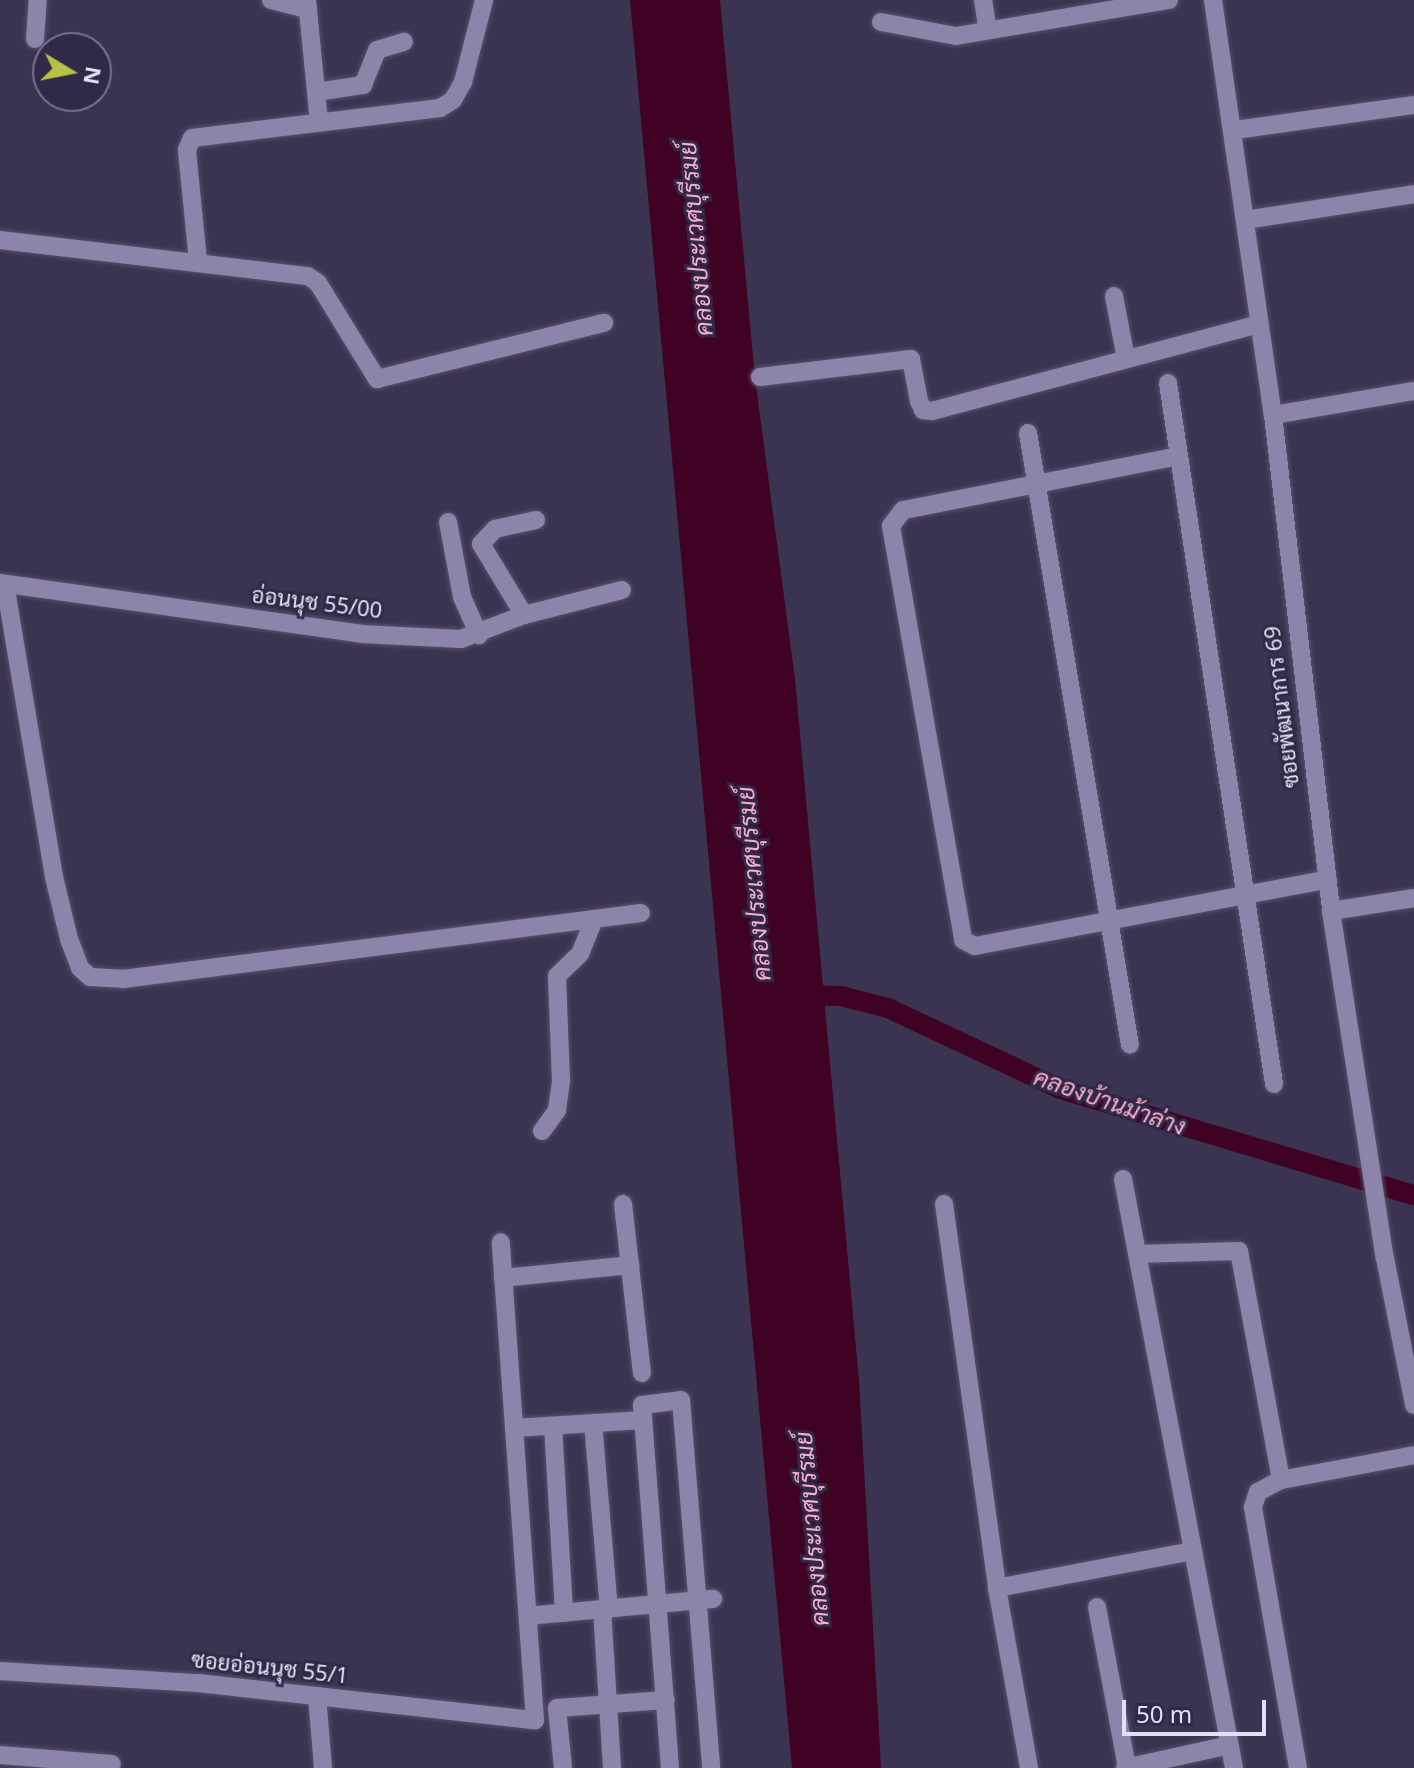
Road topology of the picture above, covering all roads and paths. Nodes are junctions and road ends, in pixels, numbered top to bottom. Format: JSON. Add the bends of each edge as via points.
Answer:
{"nodes":[{"id":1,"x":38,"y":0,"type":"edge"},
{"id":2,"x":271,"y":0,"type":"edge"},
{"id":3,"x":484,"y":0,"type":"edge"},
{"id":4,"x":983,"y":0,"type":"edge"},
{"id":5,"x":1169,"y":0,"type":"edge"},
{"id":6,"x":1213,"y":0,"type":"edge"},
{"id":7,"x":308,"y":4,"type":"edge"},
{"id":8,"x":881,"y":22,"type":"dead end"},
{"id":9,"x":988,"y":30,"type":"junction"},
{"id":10,"x":36,"y":32,"type":"edge"},
{"id":11,"x":404,"y":42,"type":"dead end"},
{"id":12,"x":316,"y":92,"type":"junction"},
{"id":13,"x":1414,"y":105,"type":"edge"},
{"id":14,"x":319,"y":122,"type":"junction"},
{"id":15,"x":1235,"y":130,"type":"junction"},
{"id":16,"x":1414,"y":194,"type":"edge"},
{"id":17,"x":1245,"y":220,"type":"junction"},
{"id":18,"x":0,"y":240,"type":"edge"},
{"id":19,"x":198,"y":261,"type":"junction"},
{"id":20,"x":1114,"y":296,"type":"dead end"},
{"id":21,"x":604,"y":323,"type":"dead end"},
{"id":22,"x":1259,"y":324,"type":"junction"},
{"id":23,"x":1126,"y":359,"type":"junction"},
{"id":24,"x":760,"y":377,"type":"dead end"},
{"id":25,"x":1168,"y":383,"type":"dead end"},
{"id":26,"x":1413,"y":397,"type":"edge"},
{"id":27,"x":1273,"y":415,"type":"junction"},
{"id":28,"x":1028,"y":433,"type":"dead end"},
{"id":29,"x":1179,"y":456,"type":"junction"},
{"id":30,"x":1036,"y":487,"type":"junction"},
{"id":31,"x":536,"y":520,"type":"dead end"},
{"id":32,"x":448,"y":522,"type":"dead end"},
{"id":33,"x":2,"y":583,"type":"edge"},
{"id":34,"x":622,"y":590,"type":"dead end"},
{"id":35,"x":524,"y":615,"type":"junction"},
{"id":36,"x":479,"y":635,"type":"junction"},
{"id":37,"x":1328,"y":879,"type":"junction"},
{"id":38,"x":1244,"y":895,"type":"junction"},
{"id":39,"x":1414,"y":898,"type":"edge"},
{"id":40,"x":1331,"y":911,"type":"junction"},
{"id":41,"x":641,"y":913,"type":"dead end"},
{"id":42,"x":1108,"y":918,"type":"junction"},
{"id":43,"x":594,"y":919,"type":"junction"},
{"id":44,"x":1130,"y":1045,"type":"dead end"},
{"id":45,"x":1274,"y":1084,"type":"dead end"},
{"id":46,"x":542,"y":1131,"type":"dead end"},
{"id":47,"x":1123,"y":1179,"type":"dead end"},
{"id":48,"x":623,"y":1204,"type":"dead end"},
{"id":49,"x":944,"y":1204,"type":"dead end"},
{"id":50,"x":501,"y":1242,"type":"dead end"},
{"id":51,"x":1137,"y":1254,"type":"junction"},
{"id":52,"x":630,"y":1265,"type":"junction"},
{"id":53,"x":503,"y":1278,"type":"junction"},
{"id":54,"x":642,"y":1373,"type":"dead end"},
{"id":55,"x":1414,"y":1405,"type":"edge"},
{"id":56,"x":643,"y":1420,"type":"junction"},
{"id":57,"x":593,"y":1423,"type":"junction"},
{"id":58,"x":553,"y":1426,"type":"junction"},
{"id":59,"x":514,"y":1428,"type":"junction"},
{"id":60,"x":1414,"y":1455,"type":"edge"},
{"id":61,"x":1281,"y":1480,"type":"junction"},
{"id":62,"x":1193,"y":1551,"type":"junction"},
{"id":63,"x":997,"y":1588,"type":"junction"},
{"id":64,"x":706,"y":1599,"type":"junction"},
{"id":65,"x":659,"y":1604,"type":"junction"},
{"id":66,"x":1097,"y":1607,"type":"dead end"},
{"id":67,"x":606,"y":1609,"type":"junction"},
{"id":68,"x":564,"y":1613,"type":"junction"},
{"id":69,"x":528,"y":1616,"type":"junction"},
{"id":70,"x":0,"y":1671,"type":"edge"},
{"id":71,"x":317,"y":1696,"type":"junction"},
{"id":72,"x":666,"y":1700,"type":"junction"},
{"id":73,"x":608,"y":1704,"type":"junction"},
{"id":74,"x":1230,"y":1745,"type":"junction"},
{"id":75,"x":0,"y":1755,"type":"edge"},
{"id":76,"x":112,"y":1764,"type":"dead end"},
{"id":77,"x":323,"y":1768,"type":"edge"},
{"id":78,"x":563,"y":1768,"type":"edge"},
{"id":79,"x":612,"y":1768,"type":"edge"},
{"id":80,"x":670,"y":1768,"type":"edge"},
{"id":81,"x":711,"y":1768,"type":"edge"},
{"id":82,"x":1029,"y":1768,"type":"edge"},
{"id":83,"x":1126,"y":1768,"type":"edge"},
{"id":84,"x":1234,"y":1768,"type":"edge"},
{"id":85,"x":1298,"y":1768,"type":"edge"}],
"edges":[{"from":1,"to":10,"type":"street"},
{"from":2,"to":7,"type":"street"},
{"from":3,"to":14,"type":"street","via":[[463,82],[453,100],[440,108]]},
{"from":4,"to":9,"type":"street"},
{"from":5,"to":9,"type":"street"},
{"from":6,"to":15,"type":"street","name":"ซอยพัฒนาการ 69"},
{"from":7,"to":12,"type":"street"},
{"from":8,"to":9,"type":"street","via":[[956,36]]},
{"from":11,"to":12,"type":"street","via":[[377,50],[363,85]]},
{"from":12,"to":14,"type":"street"},
{"from":13,"to":15,"type":"street"},
{"from":14,"to":19,"type":"street","via":[[192,138],[187,150]]},
{"from":15,"to":17,"type":"street","name":"ซอยพัฒนาการ 69"},
{"from":16,"to":17,"type":"street"},
{"from":17,"to":22,"type":"street","name":"ซอยพัฒนาการ 69"},
{"from":18,"to":19,"type":"street"},
{"from":19,"to":21,"type":"street","via":[[308,276],[318,283],[377,379]]},
{"from":20,"to":23,"type":"street"},
{"from":22,"to":23,"type":"street"},
{"from":22,"to":27,"type":"street","name":"ซอยพัฒนาการ 69"},
{"from":23,"to":24,"type":"street","via":[[932,411],[923,410],[919,401],[911,359]]},
{"from":25,"to":29,"type":"street"},
{"from":26,"to":27,"type":"street"},
{"from":27,"to":37,"type":"street","name":"ซอยพัฒนาการ 69"},
{"from":28,"to":30,"type":"street"},
{"from":29,"to":30,"type":"street"},
{"from":29,"to":38,"type":"street"},
{"from":30,"to":42,"type":"street"},
{"from":30,"to":42,"type":"street","via":[[903,510],[891,526],[891,551],[963,940],[975,946]]},
{"from":31,"to":35,"type":"street","via":[[495,529],[481,544]]},
{"from":32,"to":36,"type":"street","via":[[462,597]]},
{"from":33,"to":36,"type":"street","name":"อ่อนนุช 55/00","via":[[362,634],[461,639]]},
{"from":33,"to":43,"type":"street","via":[[54,877],[69,939],[80,968],[90,977],[151,976]]},
{"from":34,"to":35,"type":"street","name":"อ่อนนุช 55/00"},
{"from":35,"to":36,"type":"street","name":"อ่อนนุช 55/00"},
{"from":37,"to":38,"type":"street"},
{"from":37,"to":40,"type":"street","name":"ซอยพัฒนาการ 69"},
{"from":38,"to":42,"type":"street"},
{"from":38,"to":45,"type":"street"},
{"from":39,"to":40,"type":"street"},
{"from":40,"to":55,"type":"street","name":"ซอยพัฒนาการ 69","via":[[1368,1157]]},
{"from":41,"to":43,"type":"street"},
{"from":42,"to":44,"type":"street"},
{"from":43,"to":46,"type":"street","via":[[580,954],[557,976],[561,1081],[557,1110]]},
{"from":47,"to":51,"type":"street"},
{"from":48,"to":52,"type":"street"},
{"from":49,"to":63,"type":"street"},
{"from":50,"to":53,"type":"street"},
{"from":51,"to":61,"type":"street","via":[[1239,1251]]},
{"from":51,"to":62,"type":"street"},
{"from":52,"to":53,"type":"street"},
{"from":52,"to":54,"type":"street"},
{"from":53,"to":59,"type":"street"},
{"from":56,"to":57,"type":"street"},
{"from":56,"to":64,"type":"street","via":[[642,1405],[681,1400]]},
{"from":56,"to":65,"type":"street"},
{"from":57,"to":58,"type":"street"},
{"from":57,"to":67,"type":"street"},
{"from":58,"to":59,"type":"street"},
{"from":58,"to":68,"type":"street"},
{"from":59,"to":69,"type":"street"},
{"from":60,"to":61,"type":"street"},
{"from":61,"to":85,"type":"street","via":[[1258,1492],[1253,1507]]},
{"from":62,"to":63,"type":"street"},
{"from":62,"to":74,"type":"street"},
{"from":63,"to":82,"type":"street"},
{"from":64,"to":65,"type":"street"},
{"from":64,"to":81,"type":"street"},
{"from":65,"to":67,"type":"street"},
{"from":65,"to":72,"type":"street"},
{"from":66,"to":83,"type":"street"},
{"from":67,"to":68,"type":"street"},
{"from":67,"to":73,"type":"street"},
{"from":68,"to":69,"type":"street"},
{"from":69,"to":71,"type":"street","name":"ซอยอ่อนนุช 55/1","via":[[535,1720]]},
{"from":70,"to":71,"type":"street","name":"ซอยอ่อนนุช 55/1"},
{"from":71,"to":77,"type":"street"},
{"from":72,"to":73,"type":"street"},
{"from":72,"to":80,"type":"street"},
{"from":73,"to":78,"type":"street","via":[[557,1708]]},
{"from":73,"to":79,"type":"street"},
{"from":74,"to":83,"type":"street"},
{"from":74,"to":84,"type":"street"},
{"from":75,"to":76,"type":"street"}]}
